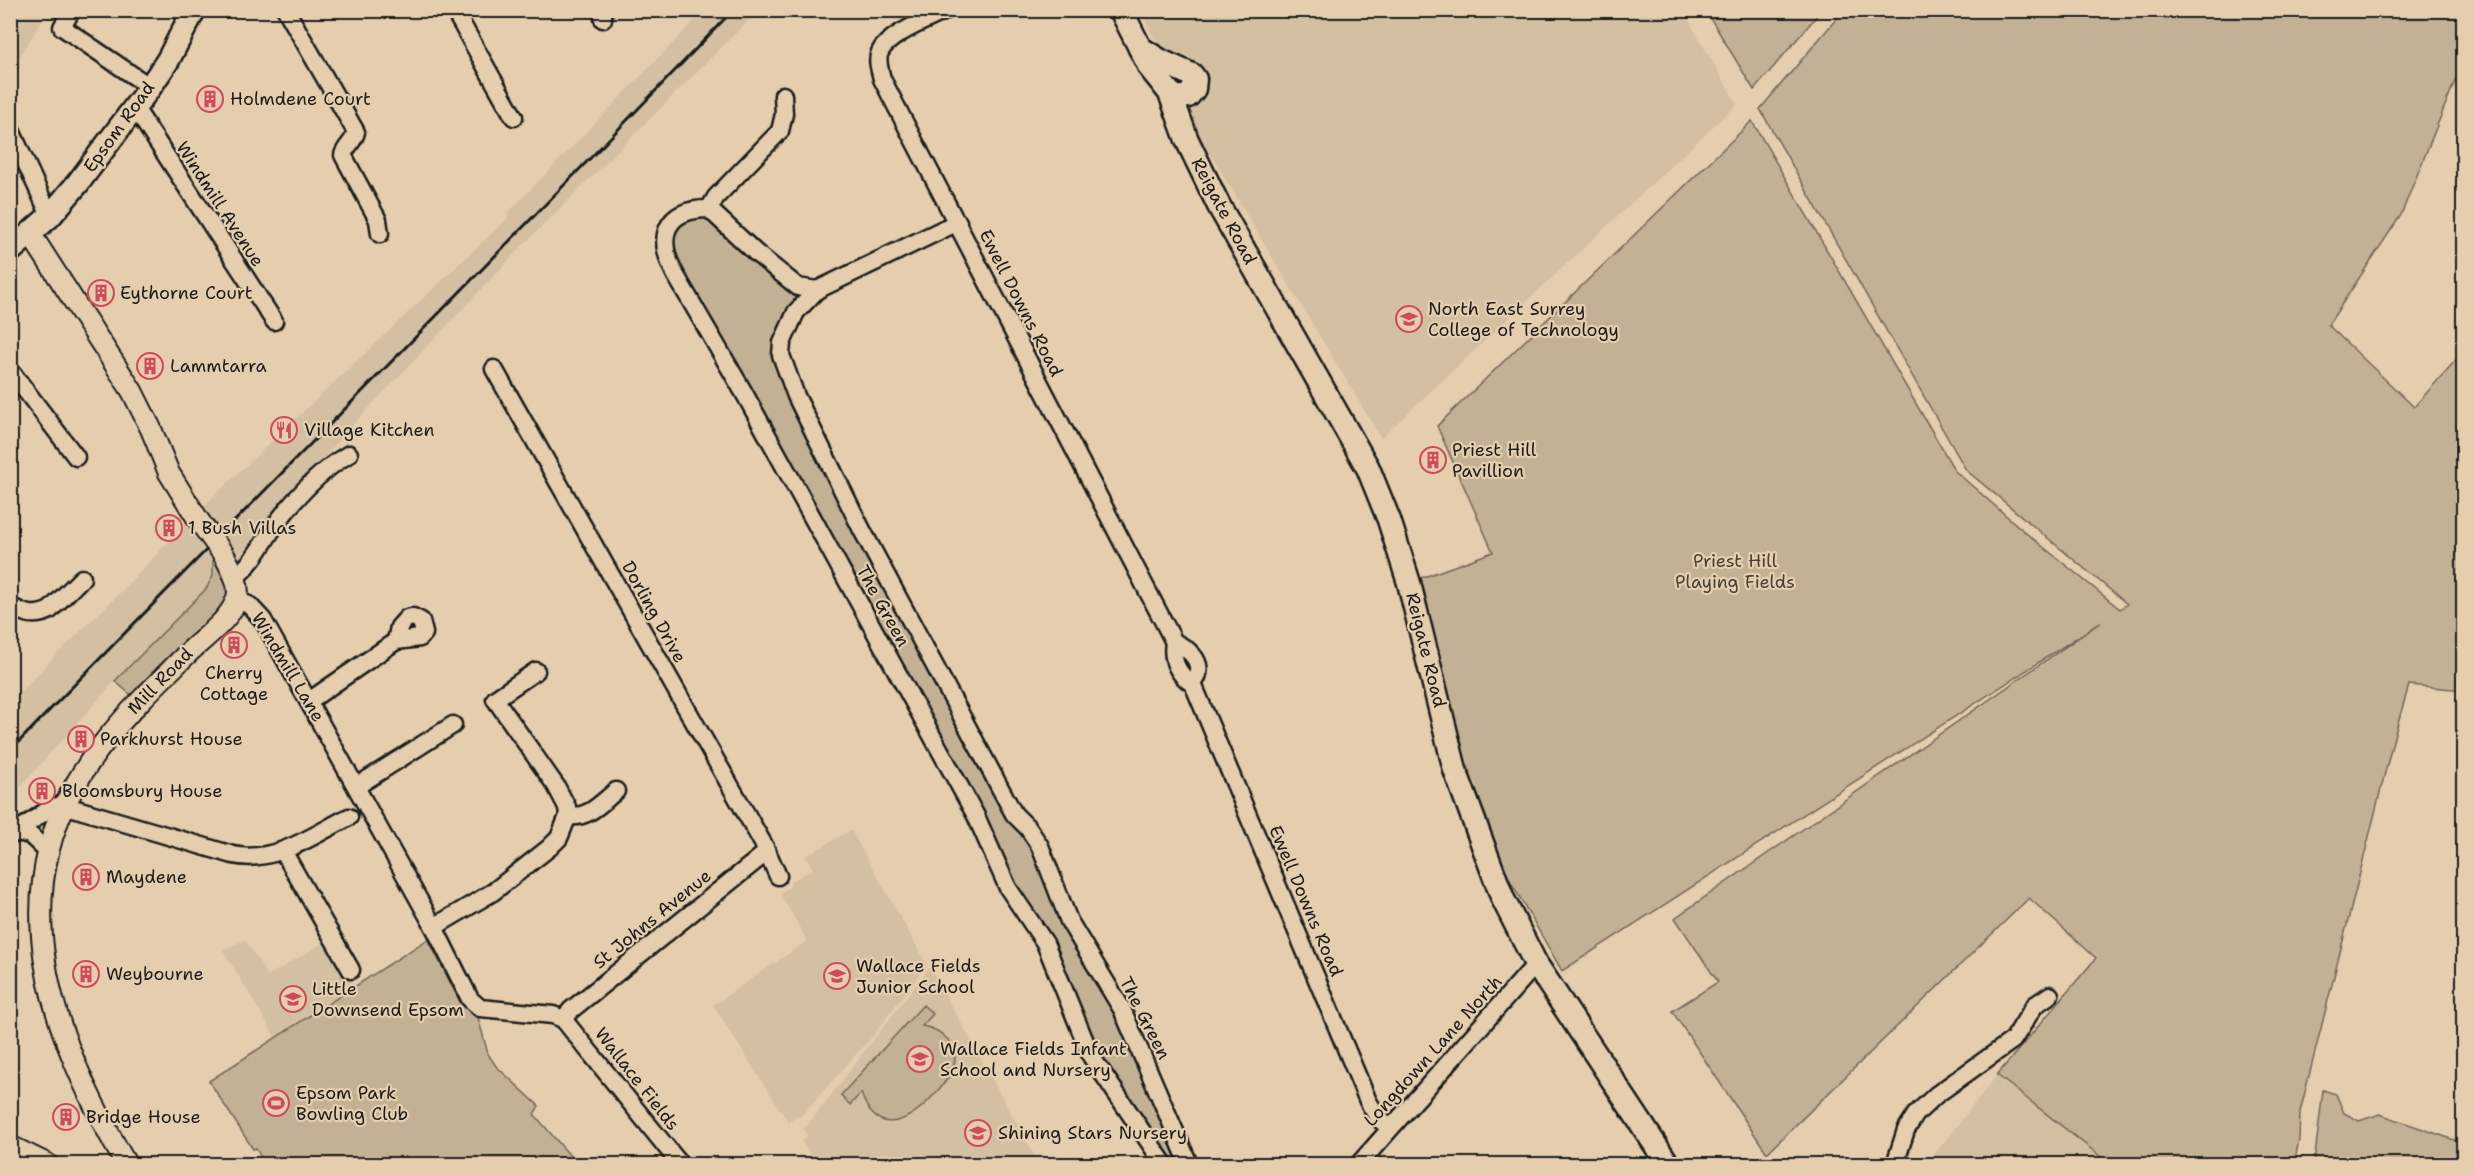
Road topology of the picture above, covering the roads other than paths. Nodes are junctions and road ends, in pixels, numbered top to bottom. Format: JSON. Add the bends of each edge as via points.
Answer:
{"nodes":[{"id":1,"x":72,"y":10,"type":"edge"},
{"id":2,"x":194,"y":10,"type":"edge"},
{"id":3,"x":286,"y":10,"type":"edge"},
{"id":4,"x":454,"y":10,"type":"edge"},
{"id":5,"x":947,"y":10,"type":"edge"},
{"id":6,"x":1121,"y":10,"type":"edge"},
{"id":7,"x":150,"y":87,"type":"junction"},
{"id":8,"x":783,"y":95,"type":"dead end"},
{"id":9,"x":135,"y":108,"type":"junction"},
{"id":10,"x":514,"y":117,"type":"dead end"},
{"id":11,"x":10,"y":128,"type":"edge"},
{"id":12,"x":709,"y":209,"type":"junction"},
{"id":13,"x":50,"y":216,"type":"junction"},
{"id":14,"x":958,"y":222,"type":"junction"},
{"id":15,"x":30,"y":233,"type":"junction"},
{"id":16,"x":380,"y":234,"type":"dead end"},
{"id":17,"x":10,"y":251,"type":"edge"},
{"id":18,"x":817,"y":290,"type":"junction"},
{"id":19,"x":274,"y":321,"type":"dead end"},
{"id":20,"x":10,"y":369,"type":"edge"},
{"id":21,"x":494,"y":369,"type":"dead end"},
{"id":22,"x":350,"y":454,"type":"dead end"},
{"id":23,"x":76,"y":457,"type":"dead end"},
{"id":24,"x":82,"y":578,"type":"dead end"},
{"id":25,"x":235,"y":578,"type":"junction"},
{"id":26,"x":236,"y":600,"type":"junction"},
{"id":27,"x":10,"y":606,"type":"edge"},
{"id":28,"x":396,"y":641,"type":"dead end"},
{"id":29,"x":536,"y":671,"type":"dead end"},
{"id":30,"x":309,"y":701,"type":"junction"},
{"id":31,"x":453,"y":725,"type":"dead end"},
{"id":32,"x":357,"y":786,"type":"junction"},
{"id":33,"x":616,"y":791,"type":"dead end"},
{"id":34,"x":63,"y":805,"type":"junction"},
{"id":35,"x":568,"y":816,"type":"junction"},
{"id":36,"x":350,"y":817,"type":"dead end"},
{"id":37,"x":13,"y":834,"type":"edge"},
{"id":38,"x":283,"y":851,"type":"junction"},
{"id":39,"x":48,"y":852,"type":"junction"},
{"id":40,"x":767,"y":852,"type":"junction"},
{"id":41,"x":777,"y":876,"type":"dead end"},
{"id":42,"x":434,"y":927,"type":"junction"},
{"id":43,"x":1536,"y":964,"type":"junction"},
{"id":44,"x":351,"y":970,"type":"dead end"},
{"id":45,"x":2050,"y":995,"type":"dead end"},
{"id":46,"x":563,"y":1019,"type":"junction"},
{"id":47,"x":1390,"y":1128,"type":"junction"},
{"id":48,"x":10,"y":1146,"type":"edge"},
{"id":49,"x":47,"y":1164,"type":"edge"},
{"id":50,"x":126,"y":1164,"type":"edge"},
{"id":51,"x":680,"y":1164,"type":"edge"},
{"id":52,"x":1164,"y":1164,"type":"edge"},
{"id":53,"x":1189,"y":1164,"type":"edge"},
{"id":54,"x":1359,"y":1164,"type":"edge"},
{"id":55,"x":1668,"y":1164,"type":"edge"},
{"id":56,"x":1895,"y":1164,"type":"edge"}],
"edges":[{"from":1,"to":7,"type":"street","via":[[62,27]]},
{"from":2,"to":7,"type":"highway","name":"Epsom Road"},
{"from":3,"to":16,"type":"street","via":[[356,132],[343,154],[378,220]]},
{"from":4,"to":10,"type":"street"},
{"from":5,"to":14,"type":"street","name":"Ewell Downs Road","via":[[885,44],[878,54],[878,65]]},
{"from":6,"to":43,"type":"highway","name":"Reigate Road","via":[[1139,47],[1176,87],[1185,132],[1233,231],[1368,468],[1409,583],[1455,770],[1503,899]]},
{"from":7,"to":9,"type":"highway","name":"Epsom Road"},
{"from":8,"to":12,"type":"street","via":[[780,131]]},
{"from":9,"to":13,"type":"highway","name":"Epsom Road"},
{"from":9,"to":19,"type":"street","name":"Windmill Avenue"},
{"from":11,"to":13,"type":"street"},
{"from":12,"to":18,"type":"street","via":[[798,287]]},
{"from":12,"to":52,"type":"street","name":"The Green","via":[[681,214],[671,222],[665,234],[667,258],[976,816],[1008,888],[1045,943],[1091,1056]]},
{"from":13,"to":15,"type":"highway","name":"Epsom Road"},
{"from":14,"to":18,"type":"street","name":"The Green"},
{"from":14,"to":47,"type":"street","name":"Ewell Downs Road","via":[[1174,642],[1177,668],[1193,684],[1368,1101]]},
{"from":15,"to":17,"type":"highway","name":"Epsom Road"},
{"from":15,"to":25,"type":"main road","name":"Windmill Lane","bridge":true,"via":[[132,391],[169,473]]},
{"from":18,"to":53,"type":"street","name":"The Green","via":[[796,312],[782,343],[781,355],[793,387],[862,530],[1014,814],[1040,846],[1069,921],[1122,1009]]},
{"from":20,"to":23,"type":"street"},
{"from":21,"to":40,"type":"street","name":"Dorling Drive"},
{"from":22,"to":25,"type":"street","via":[[331,464],[280,519],[250,566]]},
{"from":24,"to":27,"type":"street","via":[[43,613],[30,616]]},
{"from":25,"to":26,"type":"main road","name":"Windmill Lane"},
{"from":26,"to":30,"type":"street","name":"Windmill Lane","via":[[257,611]]},
{"from":26,"to":34,"type":"main road","name":"Mill Road","via":[[229,614],[121,722],[85,767]]},
{"from":28,"to":30,"type":"street"},
{"from":29,"to":35,"type":"street","via":[[495,699],[559,791]]},
{"from":30,"to":32,"type":"street","name":"Windmill Lane"},
{"from":31,"to":32,"type":"street"},
{"from":32,"to":42,"type":"street","name":"Windmill Lane"},
{"from":33,"to":35,"type":"street","via":[[586,815]]},
{"from":34,"to":37,"type":"street","via":[[52,807]]},
{"from":34,"to":38,"type":"street","via":[[240,857]]},
{"from":34,"to":39,"type":"main road","name":"Mill Road"},
{"from":35,"to":42,"type":"street","via":[[559,838],[549,848],[493,892]]},
{"from":36,"to":38,"type":"street"},
{"from":37,"to":39,"type":"street","via":[[30,835]]},
{"from":38,"to":44,"type":"street"},
{"from":39,"to":50,"type":"main road","name":"Mill Road","via":[[42,933],[53,998],[71,1057]]},
{"from":40,"to":41,"type":"street","name":"Dorling Drive"},
{"from":40,"to":46,"type":"street","name":"St Johns Avenue"},
{"from":42,"to":46,"type":"street","name":"Windmill Lane","via":[[475,1005]]},
{"from":43,"to":47,"type":"street","name":"Longdown Lane North"},
{"from":43,"to":55,"type":"highway","name":"Reigate Road"},
{"from":45,"to":56,"type":"street","via":[[2035,1005],[2013,1040],[1916,1114],[1906,1130]]},
{"from":46,"to":51,"type":"street","name":"Wallace Fields"},
{"from":47,"to":54,"type":"street","name":"Longdown Lane North"},
{"from":48,"to":49,"type":"main road"}]}
